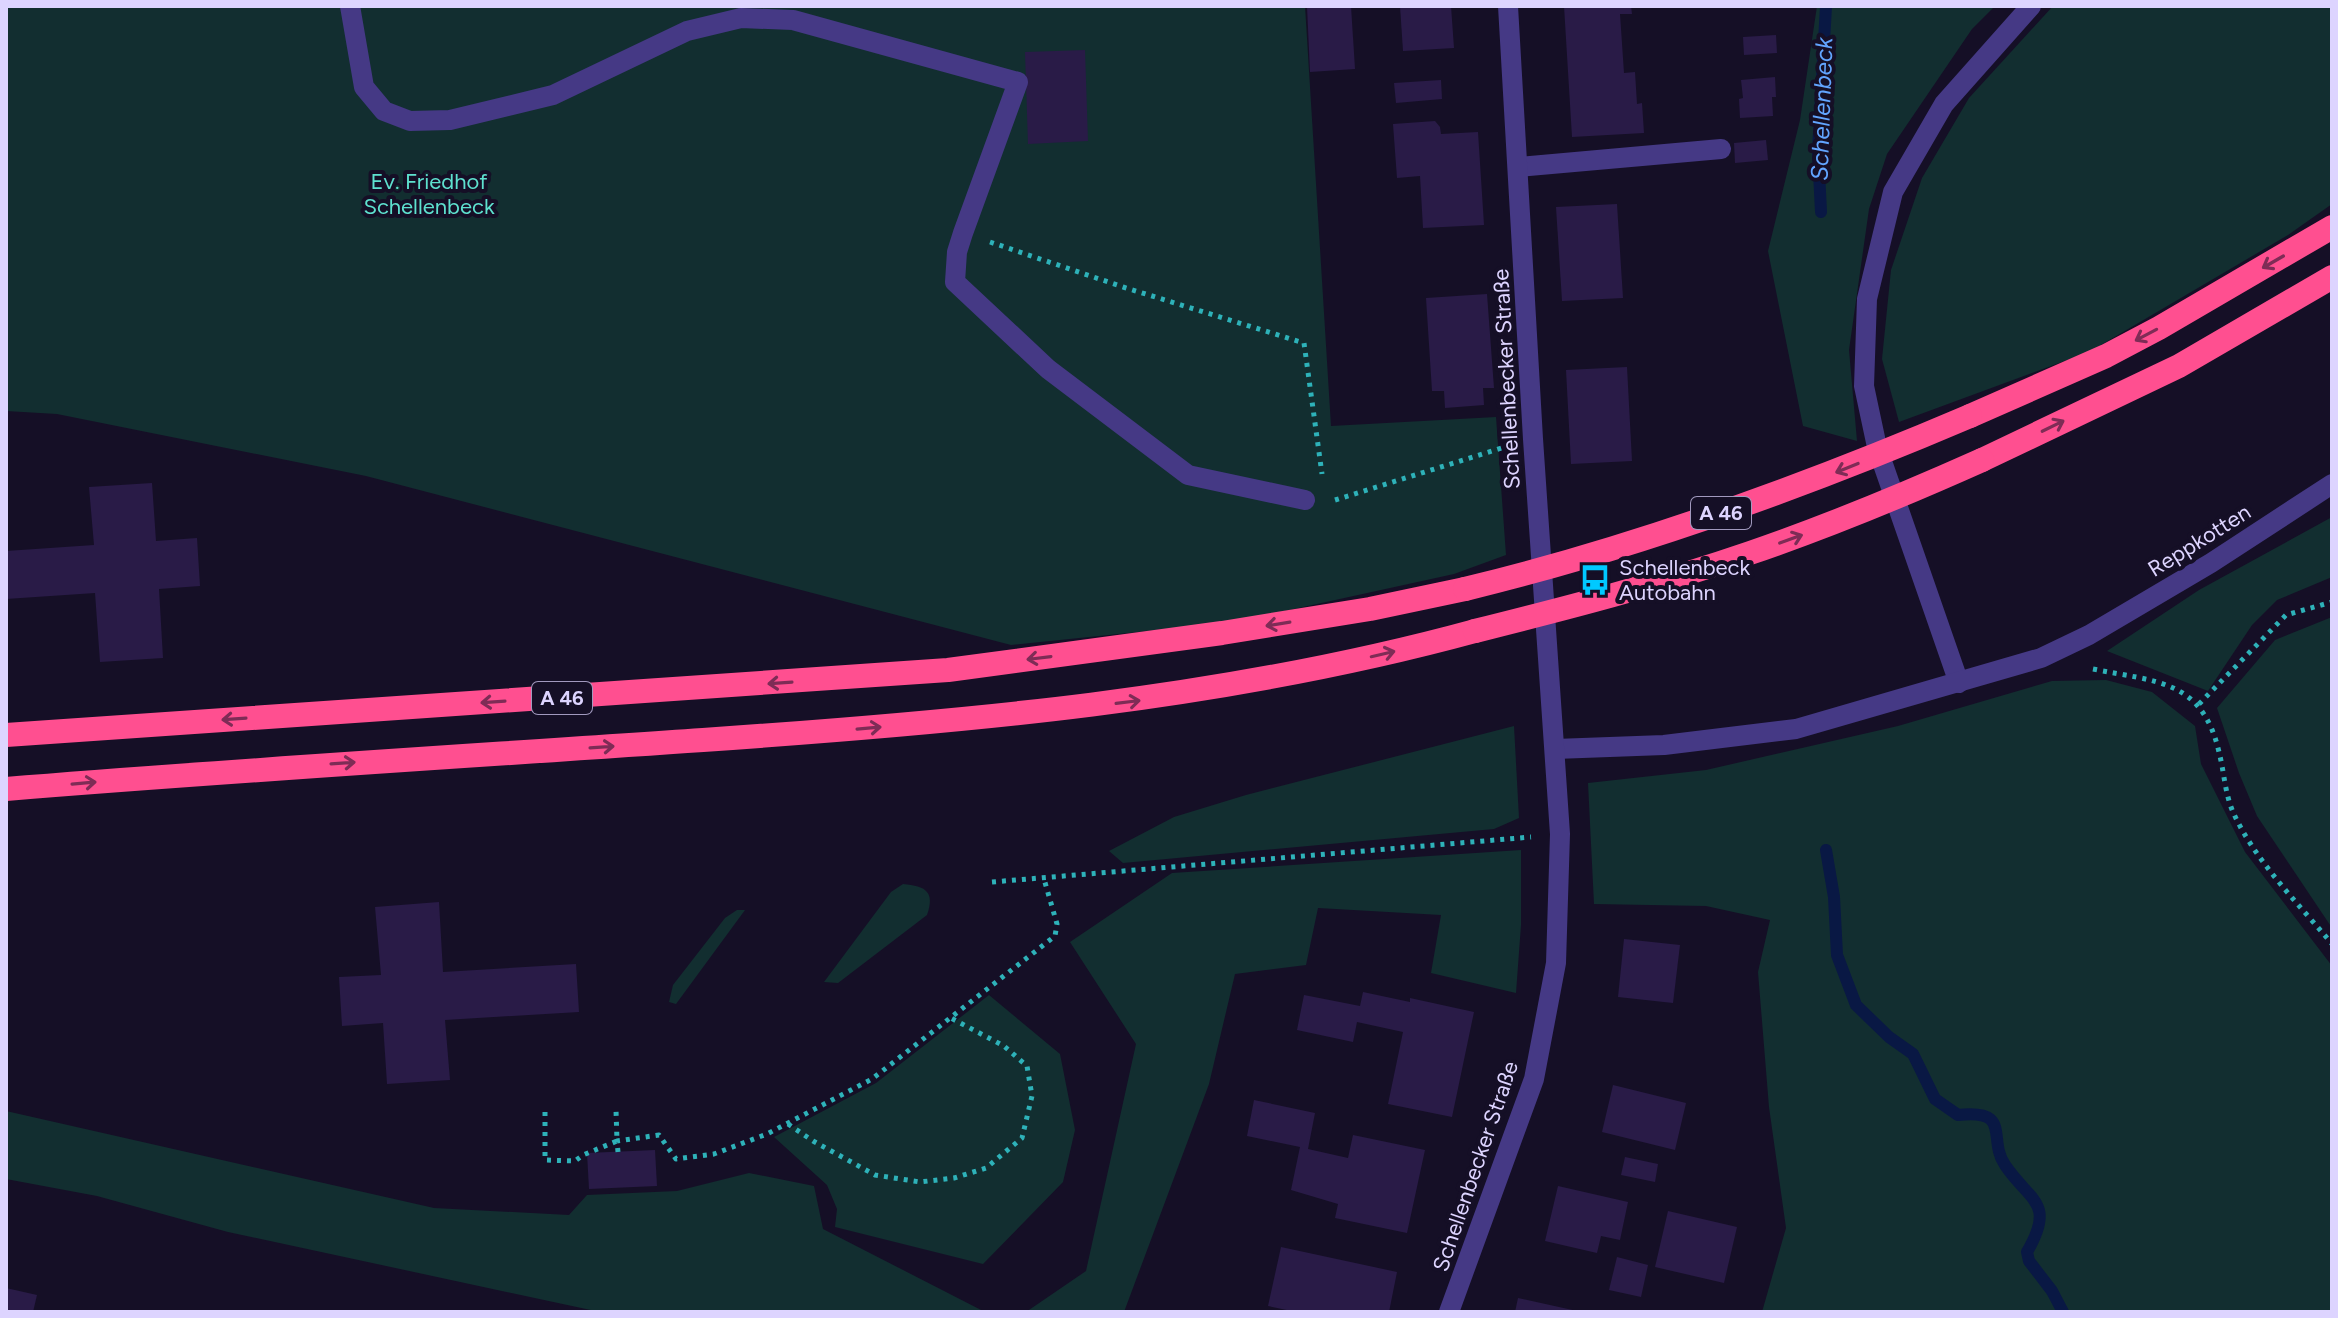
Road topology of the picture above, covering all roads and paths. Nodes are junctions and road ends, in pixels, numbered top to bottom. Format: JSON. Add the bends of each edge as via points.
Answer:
{"nodes":[{"id":1,"x":350,"y":6,"type":"edge"},
{"id":2,"x":1508,"y":6,"type":"edge"},
{"id":3,"x":2031,"y":6,"type":"edge"},
{"id":4,"x":1721,"y":149,"type":"dead end"},
{"id":5,"x":1518,"y":167,"type":"junction"},
{"id":6,"x":2332,"y":227,"type":"edge"},
{"id":7,"x":963,"y":233,"type":"junction"},
{"id":8,"x":2332,"y":277,"type":"edge"},
{"id":9,"x":1533,"y":439,"type":"junction"},
{"id":10,"x":2332,"y":484,"type":"edge"},
{"id":11,"x":1324,"y":488,"type":"dead end"},
{"id":12,"x":1305,"y":500,"type":"dead end"},
{"id":13,"x":1326,"y":502,"type":"dead end"},
{"id":14,"x":2332,"y":602,"type":"edge"},
{"id":15,"x":2041,"y":658,"type":"junction"},
{"id":16,"x":1959,"y":683,"type":"junction"},
{"id":17,"x":2199,"y":704,"type":"junction"},
{"id":18,"x":6,"y":735,"type":"edge"},
{"id":19,"x":1555,"y":749,"type":"junction"},
{"id":20,"x":6,"y":789,"type":"edge"},
{"id":21,"x":1560,"y":834,"type":"junction"},
{"id":22,"x":1044,"y":879,"type":"junction"},
{"id":23,"x":992,"y":882,"type":"dead end"},
{"id":24,"x":2332,"y":944,"type":"edge"},
{"id":25,"x":949,"y":1017,"type":"junction"},
{"id":26,"x":616,"y":1110,"type":"dead end"},
{"id":27,"x":545,"y":1112,"type":"dead end"},
{"id":28,"x":788,"y":1124,"type":"junction"},
{"id":29,"x":617,"y":1141,"type":"junction"},
{"id":30,"x":618,"y":1152,"type":"dead end"},
{"id":31,"x":1449,"y":1312,"type":"edge"}],
"edges":[{"from":1,"to":7,"type":"street","via":[[364,87],[384,111],[410,121],[450,120],[553,95],[687,31],[741,18],[793,20],[1018,82]]},
{"from":2,"to":5,"type":"street","name":"Schellenbecker Straße"},
{"from":3,"to":16,"type":"street","via":[[1944,104],[1893,192],[1867,299],[1864,386],[1877,447]]},
{"from":4,"to":5,"type":"street"},
{"from":5,"to":9,"type":"street","name":"Schellenbecker Straße"},
{"from":6,"to":18,"type":"highway","number":"A 46","one_way":true,"bridge":true,"via":[[2106,356],[1844,469],[1558,567],[1465,589],[1222,633],[948,670]]},
{"from":7,"to":11,"type":"path","via":[[1304,343]]},
{"from":7,"to":12,"type":"street","via":[[955,282],[1048,369],[1188,475]]},
{"from":20,"to":8,"type":"highway","number":"A 46","one_way":true,"bridge":true,"via":[[855,729],[1142,700],[1293,675],[1654,583],[1886,503],[2179,366]]},
{"from":9,"to":13,"type":"path"},
{"from":9,"to":19,"type":"street","name":"Schellenbecker Straße"},
{"from":10,"to":15,"type":"street","name":"Reppkotten","via":[[2211,563]]},
{"from":14,"to":17,"type":"path","via":[[2286,615]]},
{"from":15,"to":16,"type":"street"},
{"from":15,"to":17,"type":"path","via":[[2176,688]]},
{"from":16,"to":19,"type":"street","via":[[1796,729],[1664,745]]},
{"from":17,"to":24,"type":"path","via":[[2214,731],[2232,810],[2262,859]]},
{"from":19,"to":21,"type":"street","name":"Schellenbecker Straße"},
{"from":21,"to":22,"type":"path"},
{"from":21,"to":31,"type":"street","name":"Schellenbecker Straße","via":[[1556,963],[1534,1079]]},
{"from":22,"to":23,"type":"path"},
{"from":22,"to":25,"type":"path","via":[[1057,924],[1055,936]]},
{"from":25,"to":28,"type":"path","via":[[872,1079]]},
{"from":25,"to":28,"type":"path","via":[[1004,1046],[1027,1066],[1032,1096],[1022,1138],[986,1168],[920,1182],[875,1175]]},
{"from":26,"to":29,"type":"path"},
{"from":27,"to":29,"type":"path","via":[[545,1160],[575,1161]]},
{"from":28,"to":29,"type":"path","via":[[714,1154],[676,1159],[659,1135]]},
{"from":29,"to":30,"type":"path"}]}
